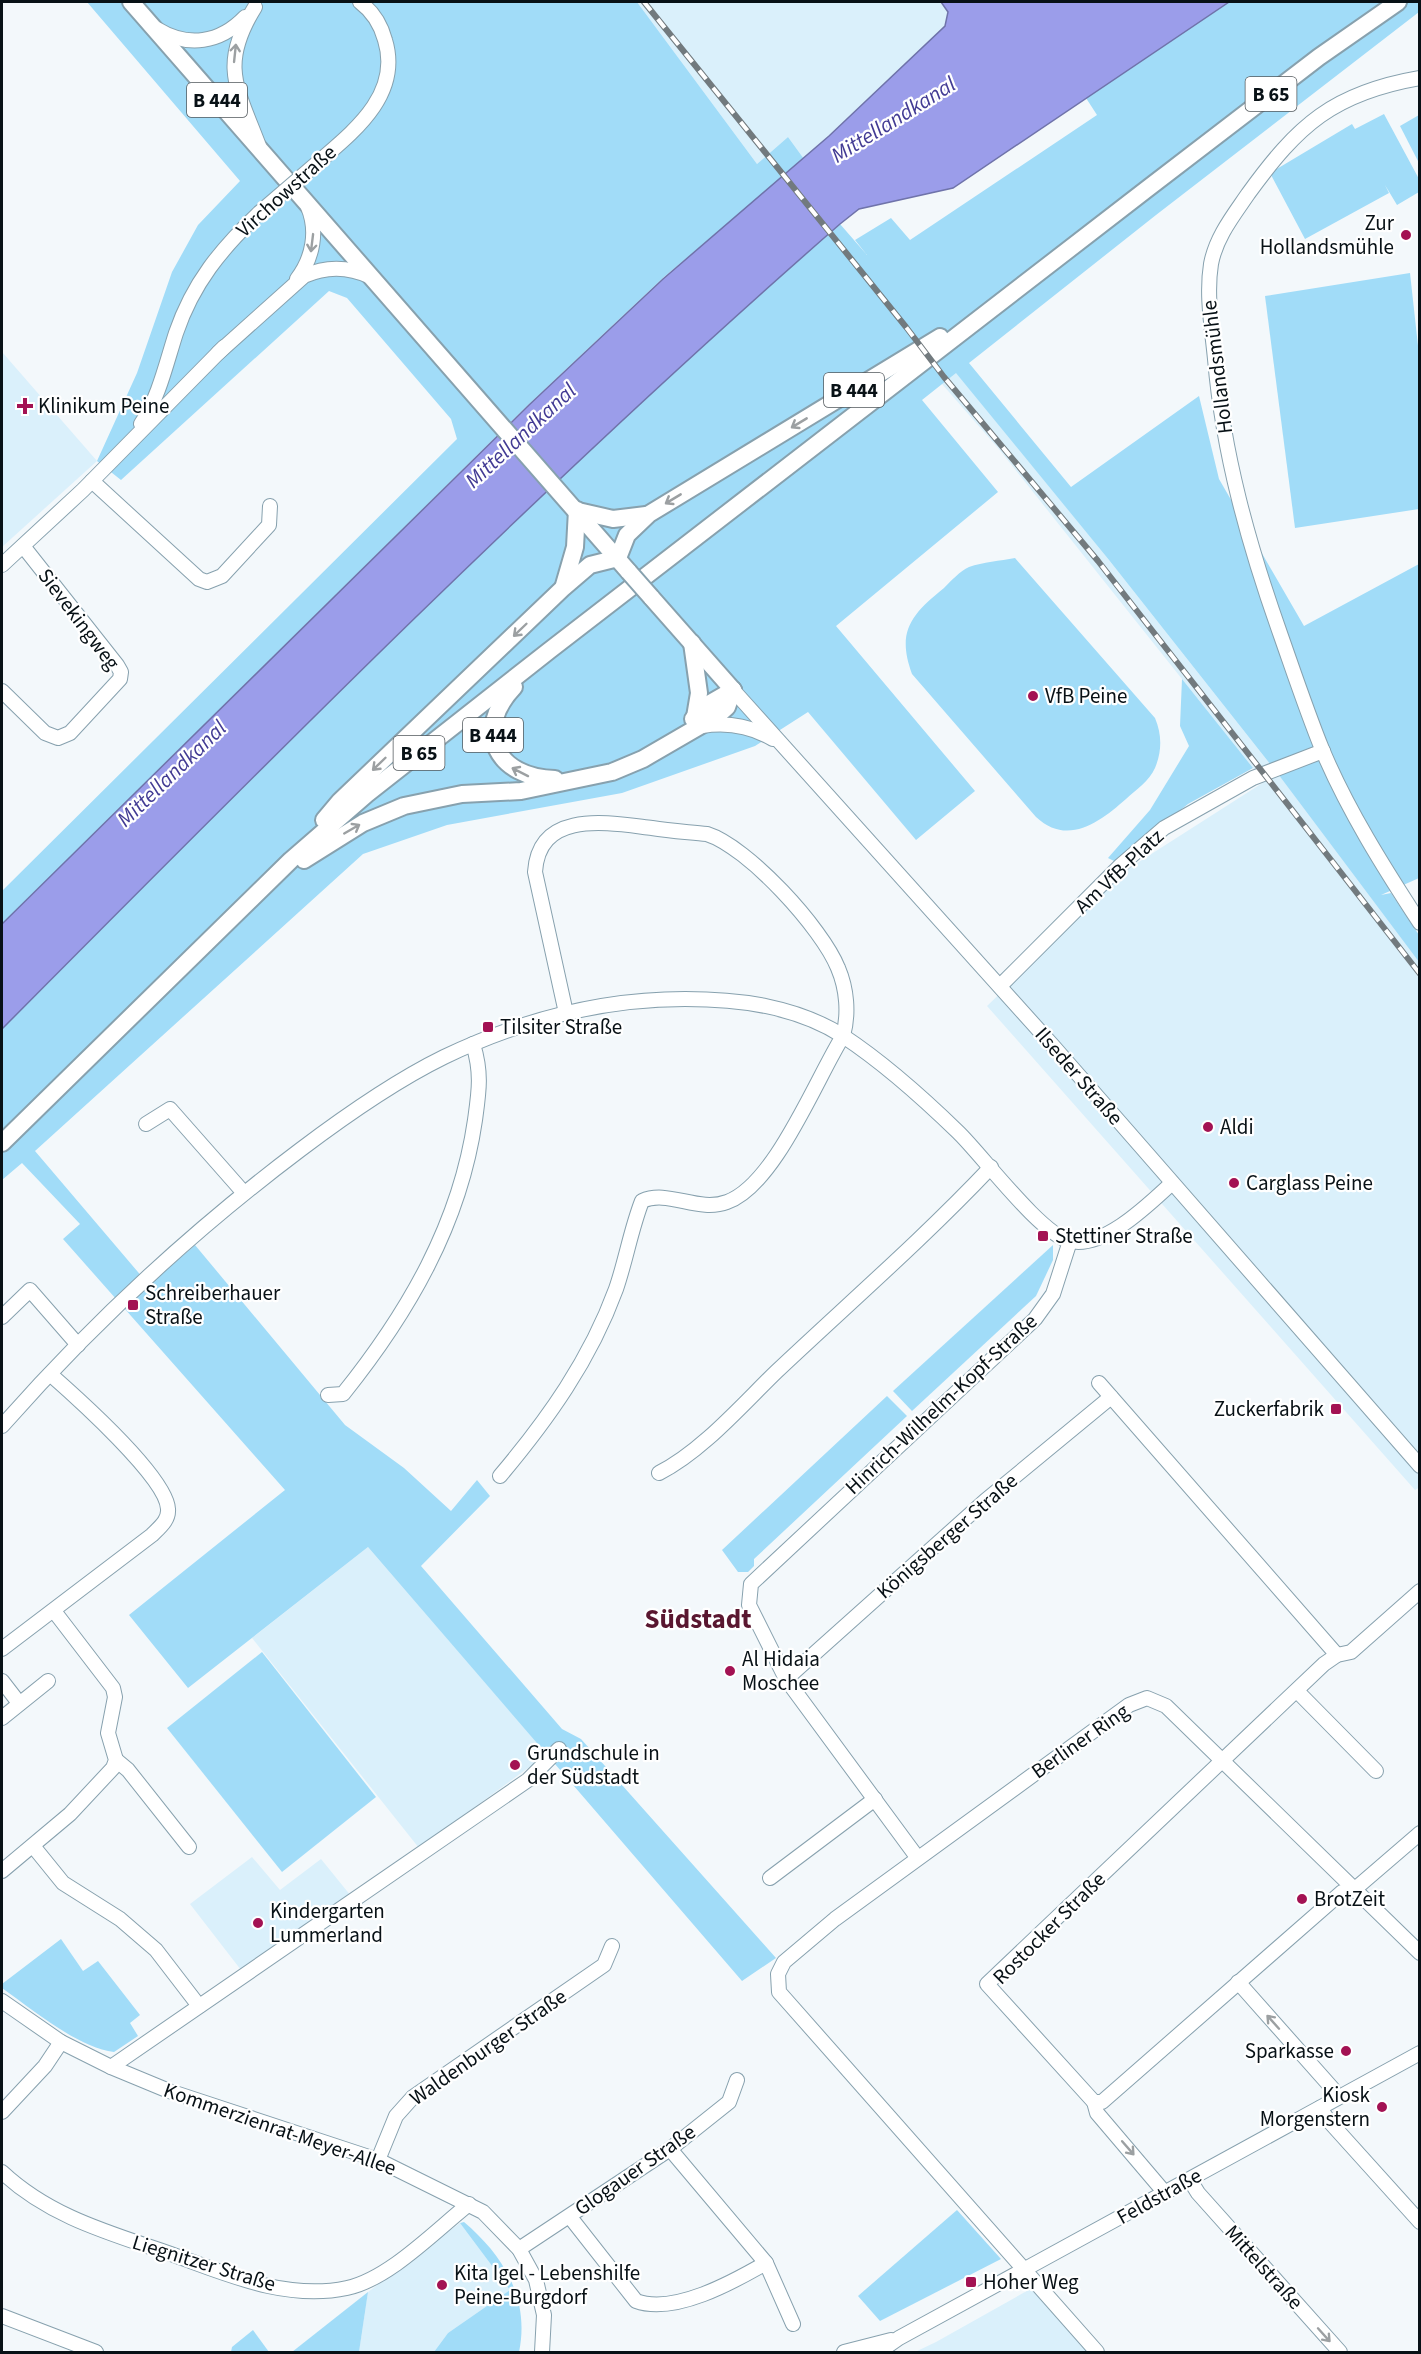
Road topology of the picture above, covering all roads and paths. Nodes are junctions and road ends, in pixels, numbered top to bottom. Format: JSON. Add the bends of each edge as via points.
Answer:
{"nodes":[{"id":1,"x":131,"y":2,"type":"edge"},
{"id":2,"x":360,"y":2,"type":"edge"},
{"id":3,"x":1398,"y":2,"type":"edge"},
{"id":4,"x":259,"y":4,"type":"edge"},
{"id":5,"x":148,"y":21,"type":"junction"},
{"id":6,"x":1419,"y":78,"type":"edge"},
{"id":7,"x":261,"y":149,"type":"junction"},
{"id":8,"x":306,"y":202,"type":"junction"},
{"id":9,"x":372,"y":277,"type":"junction"},
{"id":10,"x":296,"y":281,"type":"junction"},
{"id":11,"x":1011,"y":295,"type":"junction"},
{"id":12,"x":224,"y":347,"type":"junction"},
{"id":13,"x":159,"y":386,"type":"junction"},
{"id":14,"x":129,"y":441,"type":"junction"},
{"id":15,"x":92,"y":481,"type":"junction"},
{"id":16,"x":270,"y":506,"type":"dead end"},
{"id":17,"x":577,"y":510,"type":"junction"},
{"id":18,"x":650,"y":514,"type":"junction"},
{"id":19,"x":23,"y":546,"type":"junction"},
{"id":20,"x":618,"y":558,"type":"junction"},
{"id":21,"x":2,"y":565,"type":"edge"},
{"id":22,"x":562,"y":590,"type":"junction"},
{"id":23,"x":692,"y":642,"type":"junction"},
{"id":24,"x":550,"y":650,"type":"junction"},
{"id":25,"x":733,"y":690,"type":"junction"},
{"id":26,"x":2,"y":691,"type":"edge"},
{"id":27,"x":698,"y":722,"type":"junction"},
{"id":28,"x":780,"y":744,"type":"junction"},
{"id":29,"x":1323,"y":751,"type":"junction"},
{"id":30,"x":577,"y":780,"type":"junction"},
{"id":31,"x":291,"y":860,"type":"junction"},
{"id":32,"x":267,"y":883,"type":"junction"},
{"id":33,"x":1419,"y":923,"type":"edge"},
{"id":34,"x":1000,"y":986,"type":"junction"},
{"id":35,"x":566,"y":1013,"type":"junction"},
{"id":36,"x":843,"y":1036,"type":"junction"},
{"id":37,"x":473,"y":1044,"type":"junction"},
{"id":38,"x":146,"y":1124,"type":"dead end"},
{"id":39,"x":2,"y":1143,"type":"edge"},
{"id":40,"x":991,"y":1167,"type":"junction"},
{"id":41,"x":1172,"y":1183,"type":"junction"},
{"id":42,"x":244,"y":1193,"type":"junction"},
{"id":43,"x":1070,"y":1241,"type":"junction"},
{"id":44,"x":2,"y":1317,"type":"edge"},
{"id":45,"x":78,"y":1345,"type":"junction"},
{"id":46,"x":50,"y":1374,"type":"junction"},
{"id":47,"x":1099,"y":1383,"type":"dead end"},
{"id":48,"x":328,"y":1395,"type":"dead end"},
{"id":49,"x":1111,"y":1397,"type":"junction"},
{"id":50,"x":2,"y":1426,"type":"edge"},
{"id":51,"x":1419,"y":1466,"type":"edge"},
{"id":52,"x":660,"y":1473,"type":"dead end"},
{"id":53,"x":500,"y":1476,"type":"dead end"},
{"id":54,"x":1419,"y":1591,"type":"edge"},
{"id":55,"x":54,"y":1611,"type":"junction"},
{"id":56,"x":2,"y":1649,"type":"edge"},
{"id":57,"x":1337,"y":1655,"type":"junction"},
{"id":58,"x":786,"y":1679,"type":"junction"},
{"id":59,"x":2,"y":1681,"type":"edge"},
{"id":60,"x":48,"y":1681,"type":"dead end"},
{"id":61,"x":1297,"y":1691,"type":"junction"},
{"id":62,"x":19,"y":1703,"type":"junction"},
{"id":63,"x":2,"y":1718,"type":"edge"},
{"id":64,"x":559,"y":1749,"type":"dead end"},
{"id":65,"x":117,"y":1760,"type":"junction"},
{"id":66,"x":1221,"y":1763,"type":"junction"},
{"id":67,"x":1376,"y":1771,"type":"dead end"},
{"id":68,"x":875,"y":1799,"type":"junction"},
{"id":69,"x":1419,"y":1833,"type":"edge"},
{"id":70,"x":33,"y":1846,"type":"junction"},
{"id":71,"x":189,"y":1847,"type":"dead end"},
{"id":72,"x":917,"y":1857,"type":"junction"},
{"id":73,"x":2,"y":1871,"type":"edge"},
{"id":74,"x":770,"y":1878,"type":"dead end"},
{"id":75,"x":1355,"y":1889,"type":"junction"},
{"id":76,"x":612,"y":1946,"type":"dead end"},
{"id":77,"x":1419,"y":1953,"type":"edge"},
{"id":78,"x":1238,"y":1982,"type":"junction"},
{"id":79,"x":2,"y":2001,"type":"edge"},
{"id":80,"x":199,"y":2006,"type":"junction"},
{"id":81,"x":61,"y":2042,"type":"junction"},
{"id":82,"x":1419,"y":2053,"type":"edge"},
{"id":83,"x":111,"y":2067,"type":"junction"},
{"id":84,"x":737,"y":2080,"type":"dead end"},
{"id":85,"x":1337,"y":2098,"type":"junction"},
{"id":86,"x":1094,"y":2102,"type":"junction"},
{"id":87,"x":1320,"y":2108,"type":"junction"},
{"id":88,"x":2,"y":2112,"type":"edge"},
{"id":89,"x":670,"y":2149,"type":"junction"},
{"id":90,"x":378,"y":2160,"type":"junction"},
{"id":91,"x":2,"y":2172,"type":"edge"},
{"id":92,"x":1190,"y":2180,"type":"junction"},
{"id":93,"x":1165,"y":2193,"type":"junction"},
{"id":94,"x":469,"y":2204,"type":"junction"},
{"id":95,"x":570,"y":2217,"type":"junction"},
{"id":96,"x":1419,"y":2222,"type":"edge"},
{"id":97,"x":519,"y":2248,"type":"junction"},
{"id":98,"x":766,"y":2263,"type":"junction"},
{"id":99,"x":1026,"y":2271,"type":"junction"},
{"id":100,"x":2,"y":2316,"type":"edge"},
{"id":101,"x":793,"y":2324,"type":"dead end"},
{"id":102,"x":898,"y":2338,"type":"junction"},
{"id":103,"x":72,"y":2348,"type":"edge"},
{"id":104,"x":96,"y":2352,"type":"edge"},
{"id":105,"x":542,"y":2352,"type":"edge"},
{"id":106,"x":844,"y":2352,"type":"edge"},
{"id":107,"x":879,"y":2352,"type":"edge"},
{"id":108,"x":1097,"y":2352,"type":"edge"},
{"id":109,"x":1340,"y":2352,"type":"edge"}],
"edges":[{"from":1,"to":5,"type":"main road","number":"B 444"},
{"from":2,"to":13,"type":"street","name":"Virchowstraße","bridge":true,"via":[[378,22],[386,42],[386,82],[378,100],[366,118],[222,250],[198,282]]},
{"from":3,"to":11,"type":"main road","number":"B 65","via":[[1319,57]]},
{"from":4,"to":5,"type":"street","via":[[232,29],[206,41],[176,38]]},
{"from":7,"to":4,"type":"street","one_way":true,"via":[[239,92],[234,64],[237,41]]},
{"from":5,"to":7,"type":"main road","number":"B 444"},
{"from":6,"to":29,"type":"street","name":"Hollandsmühle","via":[[1367,89],[1305,125],[1238,209],[1219,238],[1211,263],[1208,289],[1226,442],[1267,597]]},
{"from":7,"to":8,"type":"main road","number":"B 444"},
{"from":8,"to":9,"type":"main road","number":"B 444"},
{"from":8,"to":10,"type":"street","name":"Virchowstraße","one_way":true,"via":[[313,241],[306,266]]},
{"from":9,"to":10,"type":"street","name":"Virchowstraße","via":[[332,268],[312,272]]},
{"from":9,"to":17,"type":"main road","number":"B 444"},
{"from":10,"to":12,"type":"street","name":"Virchowstraße"},
{"from":11,"to":18,"type":"main road","number":"B 444","one_way":true},
{"from":11,"to":24,"type":"main road","number":"B 65"},
{"from":12,"to":13,"type":"street","name":"Virchowstraße","via":[[185,381]]},
{"from":12,"to":14,"type":"street","name":"Virchowstraße"},
{"from":13,"to":14,"type":"street","name":"Virchowstraße"},
{"from":14,"to":15,"type":"street","name":"Virchowstraße"},
{"from":15,"to":16,"type":"street","via":[[199,579],[207,582],[222,576],[268,525]]},
{"from":15,"to":19,"type":"street","name":"Virchowstraße"},
{"from":17,"to":18,"type":"main road","via":[[613,519]]},
{"from":17,"to":20,"type":"main road","number":"B 444"},
{"from":17,"to":22,"type":"main road","via":[[573,558]]},
{"from":18,"to":20,"type":"main road","via":[[627,535]]},
{"from":19,"to":21,"type":"street","name":"Virchowstraße"},
{"from":19,"to":26,"type":"street","name":"Sievekingweg","via":[[117,665],[120,680],[70,733],[57,738],[45,733]]},
{"from":20,"to":22,"type":"main road","via":[[590,565]]},
{"from":20,"to":23,"type":"main road","number":"B 444","bridge":true},
{"from":22,"to":31,"type":"main road","one_way":true,"via":[[340,801]]},
{"from":23,"to":25,"type":"main road"},
{"from":23,"to":27,"type":"main road","via":[[699,693]]},
{"from":30,"to":24,"type":"main road","number":"B 444","one_way":true,"via":[[539,778],[515,771],[505,763],[494,742],[496,710],[503,698]]},
{"from":24,"to":31,"type":"main road","number":"B 65","via":[[367,794]]},
{"from":25,"to":27,"type":"main road","via":[[727,707]]},
{"from":25,"to":28,"type":"street","name":"Ilseder Straße"},
{"from":27,"to":28,"type":"street","via":[[750,729]]},
{"from":27,"to":30,"type":"main road","number":"B 444","via":[[628,766]]},
{"from":28,"to":34,"type":"street","name":"Ilseder Straße"},
{"from":29,"to":33,"type":"street","name":"Hollandsmühle"},
{"from":29,"to":34,"type":"street","name":"Am VfB-Platz","via":[[1253,778],[1164,828],[1121,865]]},
{"from":32,"to":30,"type":"main road","one_way":true,"via":[[363,823],[404,806],[444,796],[521,791]]},
{"from":31,"to":32,"type":"main road","number":"B 65"},
{"from":32,"to":39,"type":"main road","number":"B 65"},
{"from":34,"to":41,"type":"street","name":"Ilseder Straße"},
{"from":35,"to":36,"type":"street","via":[[631,1002],[712,999],[796,1013]]},
{"from":35,"to":36,"type":"street","via":[[536,862],[546,841],[556,833],[575,824],[604,822],[707,834],[749,860],[800,912],[837,966],[845,997],[847,1022]]},
{"from":35,"to":37,"type":"street"},
{"from":36,"to":40,"type":"street","via":[[934,1110]]},
{"from":36,"to":53,"type":"street","via":[[777,1154],[742,1195],[714,1205],[692,1205],[653,1196],[642,1201],[615,1292],[585,1359],[554,1407]]},
{"from":37,"to":42,"type":"street","via":[[394,1084]]},
{"from":37,"to":48,"type":"street","via":[[480,1081],[472,1138],[444,1231],[425,1274],[378,1348],[343,1394]]},
{"from":38,"to":42,"type":"street","via":[[170,1109]]},
{"from":40,"to":43,"type":"street","via":[[1038,1219]]},
{"from":40,"to":52,"type":"street","via":[[713,1432]]},
{"from":41,"to":43,"type":"street","via":[[1123,1225],[1088,1240]]},
{"from":41,"to":51,"type":"street","name":"Ilseder Straße"},
{"from":42,"to":45,"type":"street","via":[[147,1276]]},
{"from":43,"to":58,"type":"street","name":"Hinrich-Wilhelm-Kopf-Straße","via":[[1053,1294],[1035,1319],[751,1584],[749,1605]]},
{"from":44,"to":45,"type":"street","via":[[30,1290]]},
{"from":45,"to":46,"type":"street"},
{"from":46,"to":50,"type":"street"},
{"from":46,"to":55,"type":"street","via":[[142,1465],[167,1500],[169,1511],[152,1535]]},
{"from":47,"to":49,"type":"street"},
{"from":49,"to":57,"type":"street"},
{"from":49,"to":58,"type":"street","name":"Königsberger Straße","via":[[985,1501]]},
{"from":54,"to":57,"type":"street","via":[[1351,1652]]},
{"from":55,"to":56,"type":"street"},
{"from":55,"to":65,"type":"street","via":[[113,1688],[108,1733]]},
{"from":57,"to":61,"type":"street"},
{"from":58,"to":68,"type":"street"},
{"from":59,"to":62,"type":"street"},
{"from":60,"to":62,"type":"street"},
{"from":61,"to":66,"type":"street"},
{"from":61,"to":67,"type":"street"},
{"from":62,"to":63,"type":"street"},
{"from":64,"to":80,"type":"street","via":[[528,1779]]},
{"from":65,"to":70,"type":"street","via":[[70,1814]]},
{"from":65,"to":71,"type":"street"},
{"from":66,"to":72,"type":"street","name":"Berliner Ring","via":[[1166,1706],[1153,1698],[1141,1699]]},
{"from":66,"to":75,"type":"street","name":"Berliner Ring"},
{"from":66,"to":86,"type":"street","name":"Rostocker Straße","via":[[987,1984]]},
{"from":68,"to":72,"type":"street"},
{"from":68,"to":74,"type":"street"},
{"from":69,"to":75,"type":"street"},
{"from":70,"to":73,"type":"street"},
{"from":70,"to":80,"type":"street","via":[[63,1883],[120,1919],[156,1950]]},
{"from":72,"to":99,"type":"street","name":"Berliner Ring","via":[[784,1962],[778,1974],[779,1992]]},
{"from":75,"to":77,"type":"street","name":"Berliner Ring"},
{"from":75,"to":78,"type":"street","via":[[1342,1892]]},
{"from":76,"to":90,"type":"street","name":"Waldenburger Straße","via":[[604,1965],[413,2097],[396,2116]]},
{"from":85,"to":78,"type":"street","one_way":true},
{"from":78,"to":86,"type":"street","via":[[1102,2102]]},
{"from":79,"to":81,"type":"street","name":"Kommerzienrat-Meyer-Allee"},
{"from":80,"to":83,"type":"street"},
{"from":81,"to":83,"type":"street","name":"Kommerzienrat-Meyer-Allee"},
{"from":81,"to":88,"type":"street","via":[[45,2066]]},
{"from":82,"to":85,"type":"street","name":"Feldstraße"},
{"from":83,"to":90,"type":"street","name":"Kommerzienrat-Meyer-Allee","via":[[169,2091]]},
{"from":84,"to":89,"type":"street","name":"Glogauer Straße","via":[[729,2102]]},
{"from":85,"to":87,"type":"street","name":"Feldstraße"},
{"from":86,"to":93,"type":"street","name":"Rostocker Straße","one_way":true,"via":[[1097,2113]]},
{"from":87,"to":92,"type":"street","name":"Feldstraße"},
{"from":87,"to":96,"type":"street"},
{"from":89,"to":95,"type":"street","name":"Glogauer Straße"},
{"from":89,"to":98,"type":"street"},
{"from":90,"to":94,"type":"street","name":"Kommerzienrat-Meyer-Allee"},
{"from":91,"to":94,"type":"street","name":"Liegnitzer Straße","via":[[20,2189],[83,2225],[255,2283],[314,2293],[347,2288],[375,2278]]},
{"from":92,"to":93,"type":"street","name":"Feldstraße"},
{"from":92,"to":109,"type":"street","name":"Mittelstraße","one_way":true},
{"from":93,"to":99,"type":"street","name":"Feldstraße"},
{"from":94,"to":97,"type":"street","name":"Kommerzienrat-Meyer-Allee","via":[[488,2216]]},
{"from":95,"to":97,"type":"street","name":"Glogauer Straße"},
{"from":95,"to":98,"type":"street","via":[[636,2301],[650,2306],[714,2292]]},
{"from":97,"to":105,"type":"street","name":"Kommerzienrat-Meyer-Allee","via":[[540,2292],[544,2315]]},
{"from":98,"to":101,"type":"street"},
{"from":99,"to":102,"type":"street","name":"Feldstraße"},
{"from":99,"to":108,"type":"street"},
{"from":100,"to":103,"type":"street"},
{"from":102,"to":106,"type":"street","name":"Feldstraße"},
{"from":102,"to":107,"type":"street","name":"Feldstraße"},
{"from":103,"to":104,"type":"street"}]}
